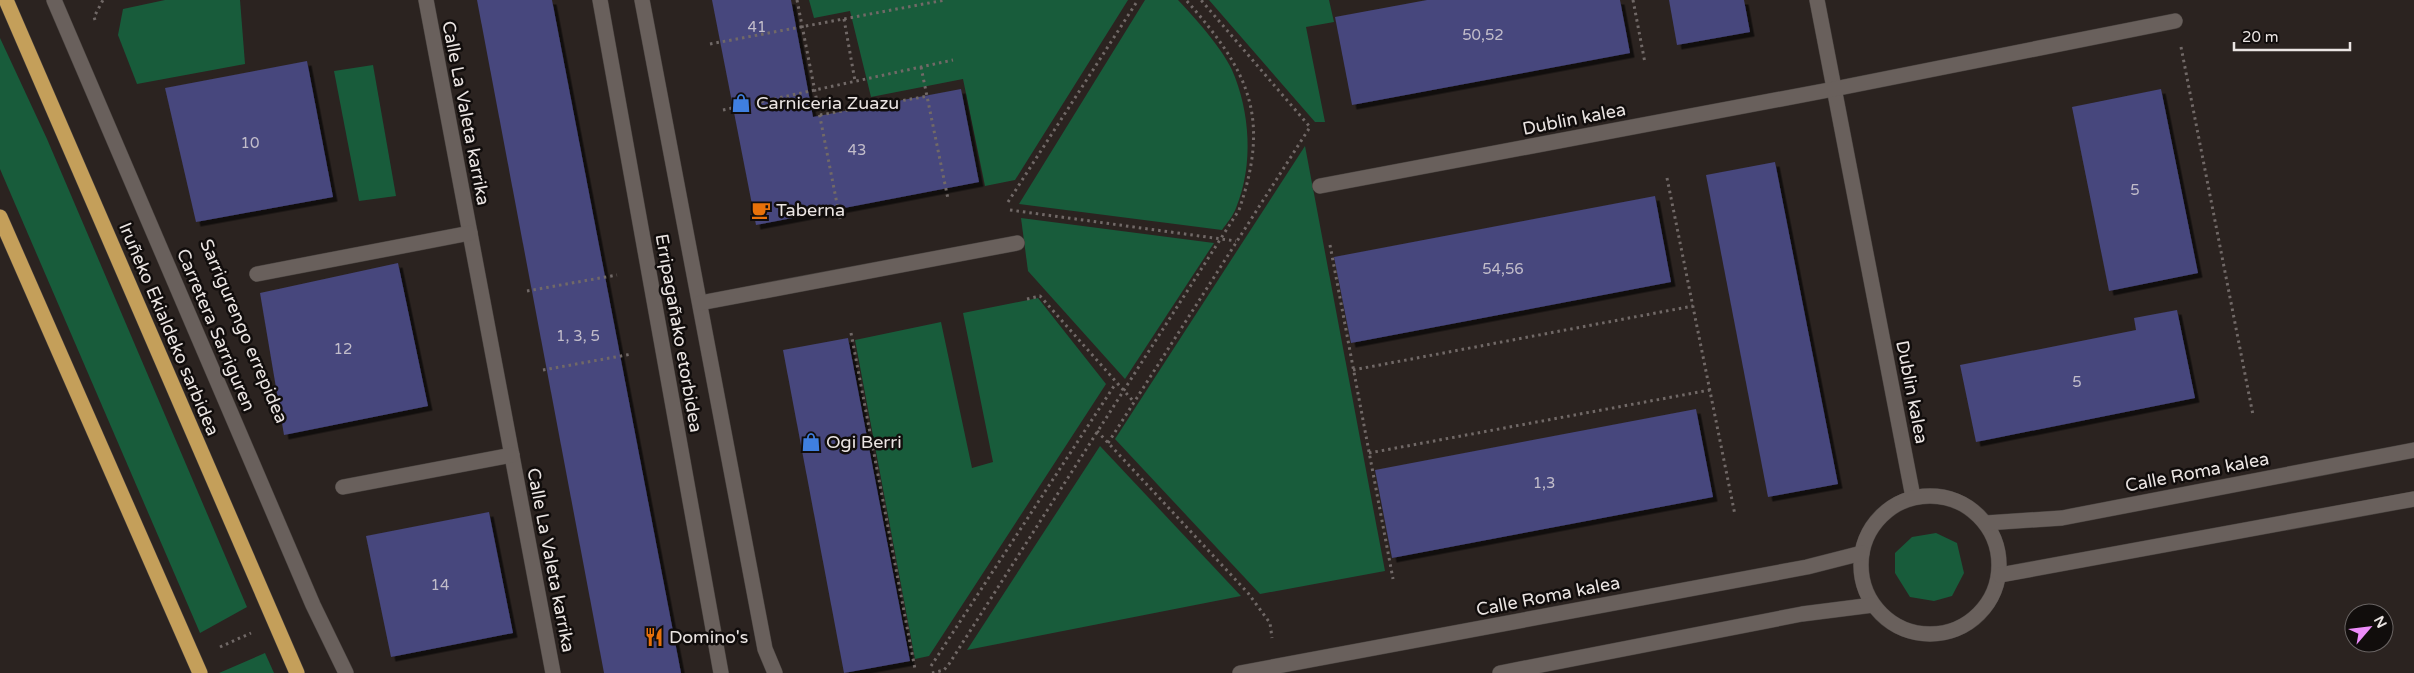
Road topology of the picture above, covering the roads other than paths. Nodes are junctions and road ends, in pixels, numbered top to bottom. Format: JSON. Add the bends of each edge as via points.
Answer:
{"nodes":[{"id":1,"x":6,"y":0,"type":"edge"},
{"id":2,"x":54,"y":0,"type":"edge"},
{"id":3,"x":426,"y":0,"type":"edge"},
{"id":4,"x":600,"y":0,"type":"edge"},
{"id":5,"x":642,"y":0,"type":"edge"},
{"id":6,"x":1817,"y":0,"type":"edge"},
{"id":7,"x":2175,"y":21,"type":"road end"},
{"id":8,"x":1834,"y":88,"type":"junction"},
{"id":9,"x":1320,"y":186,"type":"dead end"},
{"id":10,"x":0,"y":217,"type":"edge"},
{"id":11,"x":470,"y":233,"type":"junction"},
{"id":12,"x":1017,"y":243,"type":"dead end"},
{"id":13,"x":257,"y":274,"type":"dead end"},
{"id":14,"x":700,"y":304,"type":"junction"},
{"id":15,"x":2414,"y":450,"type":"edge"},
{"id":16,"x":512,"y":455,"type":"junction"},
{"id":17,"x":343,"y":487,"type":"dead end"},
{"id":18,"x":1913,"y":497,"type":"junction"},
{"id":19,"x":2414,"y":499,"type":"edge"},
{"id":20,"x":1986,"y":523,"type":"junction"},
{"id":21,"x":1862,"y":552,"type":"junction"},
{"id":22,"x":2000,"y":575,"type":"junction"},
{"id":23,"x":1873,"y":605,"type":"junction"},
{"id":24,"x":200,"y":673,"type":"edge"},
{"id":25,"x":297,"y":673,"type":"edge"},
{"id":26,"x":346,"y":673,"type":"edge"},
{"id":27,"x":553,"y":673,"type":"edge"},
{"id":28,"x":721,"y":673,"type":"edge"},
{"id":29,"x":776,"y":673,"type":"edge"},
{"id":30,"x":1240,"y":673,"type":"edge"},
{"id":31,"x":1500,"y":673,"type":"edge"}],
"edges":[{"from":1,"to":25,"type":"highway","name":"Iruñeko Ekialdeko sarbidea"},
{"from":2,"to":26,"type":"street","name":"Carretera Sarriguren","via":[[309,596]]},
{"from":3,"to":11,"type":"street","name":"Calle La Valeta karrika"},
{"from":4,"to":28,"type":"street","name":"Erripagañako etorbidea"},
{"from":5,"to":14,"type":"street","name":"Erripagañako etorbidea"},
{"from":6,"to":8,"type":"street","name":"Dublin kalea"},
{"from":7,"to":8,"type":"street","name":"Dublin kalea"},
{"from":8,"to":9,"type":"street","name":"Dublin kalea"},
{"from":8,"to":18,"type":"street","name":"Dublin kalea"},
{"from":10,"to":24,"type":"highway"},
{"from":11,"to":13,"type":"street","name":"Calle La Valeta karrika"},
{"from":11,"to":16,"type":"street","name":"Calle La Valeta karrika"},
{"from":12,"to":14,"type":"street","name":"Erripagañako etorbidea"},
{"from":14,"to":29,"type":"street","name":"Erripagañako etorbidea","via":[[765,648]]},
{"from":15,"to":20,"type":"street","name":"Calle Roma kalea","via":[[2062,518]]},
{"from":16,"to":17,"type":"street","name":"Calle La Valeta karrika"},
{"from":16,"to":27,"type":"street","name":"Calle La Valeta karrika"},
{"from":18,"to":20,"type":"street","via":[[1940,496],[1966,505]]},
{"from":18,"to":21,"type":"street","via":[[1889,508],[1871,528]]},
{"from":19,"to":22,"type":"street"},
{"from":20,"to":22,"type":"street","via":[[2000,557]]},
{"from":21,"to":23,"type":"street","via":[[1862,580]]},
{"from":21,"to":30,"type":"street","name":"Calle Roma kalea","via":[[1807,567]]},
{"from":22,"to":23,"type":"street","via":[[1991,602],[1972,622],[1947,634],[1918,634],[1892,624]]},
{"from":23,"to":31,"type":"street","via":[[1802,614]]}]}
